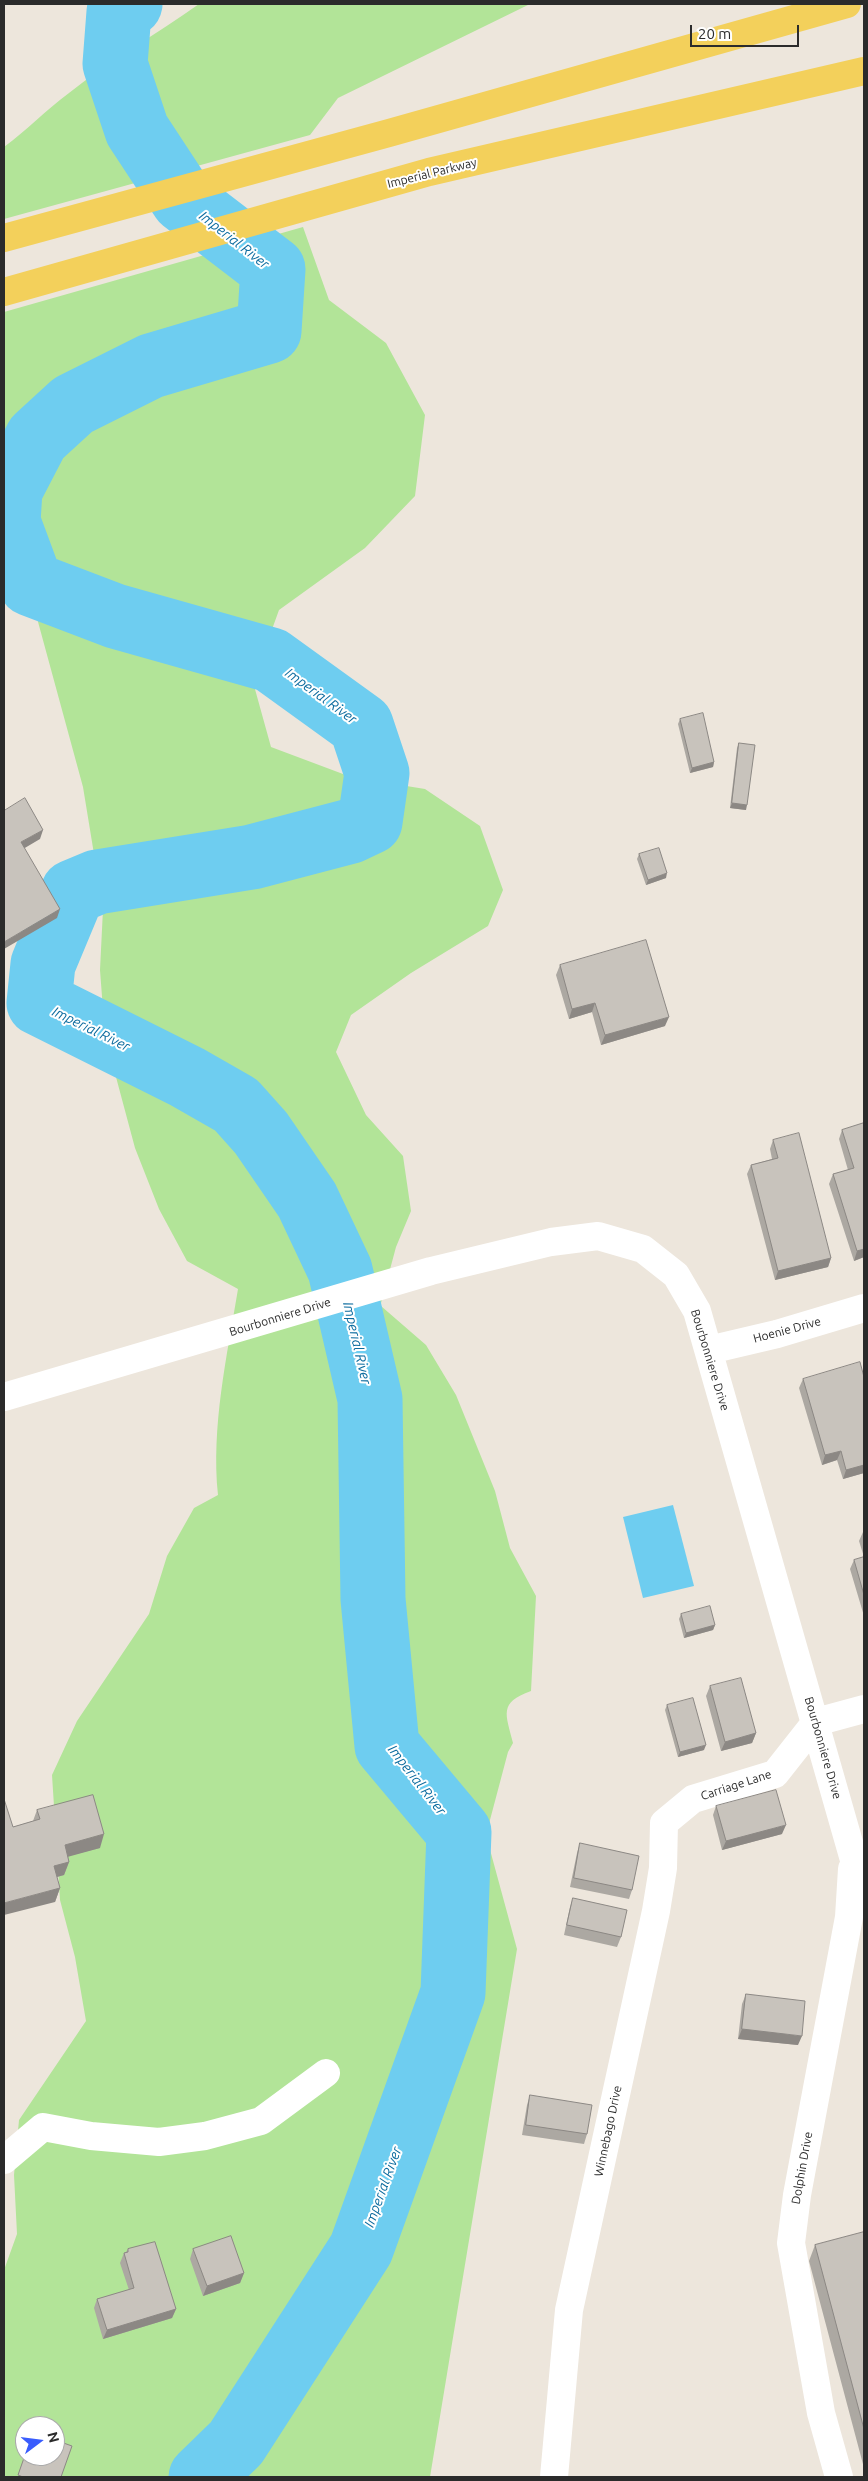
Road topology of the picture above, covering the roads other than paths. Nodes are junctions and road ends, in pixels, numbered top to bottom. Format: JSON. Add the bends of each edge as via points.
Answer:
{"nodes":[{"id":1,"x":847,"y":4,"type":"edge"},
{"id":2,"x":864,"y":71,"type":"edge"},
{"id":3,"x":4,"y":238,"type":"edge"},
{"id":4,"x":4,"y":292,"type":"edge"},
{"id":5,"x":864,"y":1308,"type":"edge"},
{"id":6,"x":709,"y":1350,"type":"junction"},
{"id":7,"x":4,"y":1398,"type":"edge"},
{"id":8,"x":864,"y":1709,"type":"edge"},
{"id":9,"x":816,"y":1722,"type":"junction"},
{"id":10,"x":693,"y":1799,"type":"joint"},
{"id":11,"x":853,"y":1857,"type":"junction"},
{"id":12,"x":864,"y":1895,"type":"edge"},
{"id":13,"x":326,"y":2073,"type":"dead end"},
{"id":14,"x":4,"y":2160,"type":"edge"},
{"id":15,"x":554,"y":2477,"type":"edge"},
{"id":16,"x":840,"y":2477,"type":"edge"}],
"edges":[{"from":1,"to":3,"type":"main road"},
{"from":2,"to":4,"type":"main road","name":"Imperial Parkway","via":[[429,172]]},
{"from":5,"to":6,"type":"street","name":"Hoenie Drive"},
{"from":6,"to":7,"type":"street","name":"Bourbonniere Drive","via":[[698,1311],[676,1275],[643,1249],[598,1236],[550,1242],[431,1271]]},
{"from":6,"to":9,"type":"street","name":"Bourbonniere Drive"},
{"from":8,"to":9,"type":"street"},
{"from":9,"to":10,"type":"street","name":"Carriage Lane","via":[[775,1774]]},
{"from":9,"to":11,"type":"street","name":"Bourbonniere Drive"},
{"from":10,"to":15,"type":"street","name":"Winnebago Drive","via":[[664,1823],[663,1868],[656,1911],[569,2310]]},
{"from":11,"to":12,"type":"street","name":"Bourbonniere Drive"},
{"from":11,"to":16,"type":"street","name":"Dolphin Drive","via":[[849,1917],[797,2195],[792,2243],[821,2413]]},
{"from":13,"to":14,"type":"street","via":[[260,2121],[205,2136],[158,2142],[92,2136],[43,2127]]}]}
